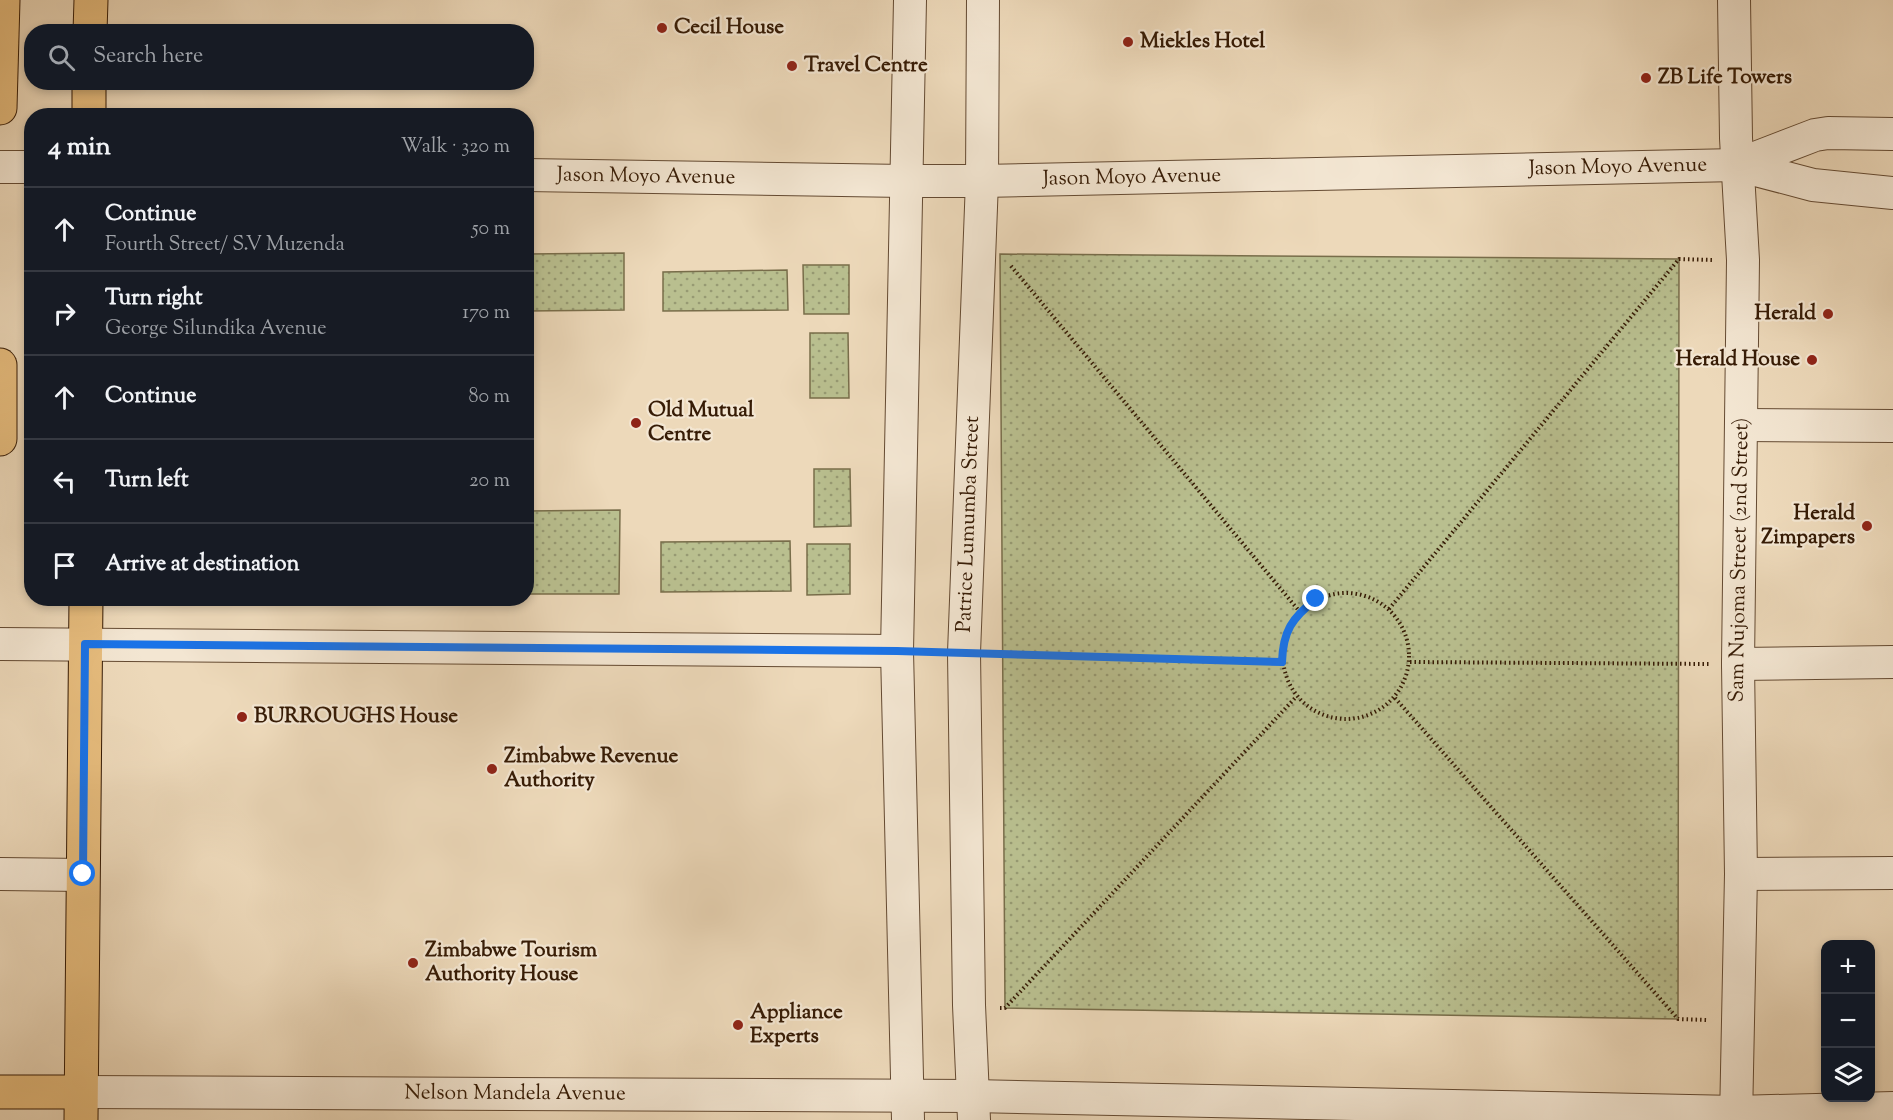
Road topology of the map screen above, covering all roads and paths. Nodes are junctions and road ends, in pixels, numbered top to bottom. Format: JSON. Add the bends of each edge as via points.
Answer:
{"nodes":[{"id":1,"x":3,"y":0,"type":"edge"},
{"id":2,"x":91,"y":0,"type":"edge"},
{"id":3,"x":910,"y":0,"type":"edge"},
{"id":4,"x":983,"y":0,"type":"edge"},
{"id":5,"x":1734,"y":0,"type":"edge"},
{"id":6,"x":90,"y":24,"type":"edge"},
{"id":7,"x":89,"y":90,"type":"edge"},
{"id":8,"x":0,"y":108,"type":"edge"},
{"id":9,"x":89,"y":108,"type":"edge"},
{"id":10,"x":1893,"y":134,"type":"edge"},
{"id":11,"x":1737,"y":165,"type":"junction"},
{"id":12,"x":0,"y":167,"type":"edge"},
{"id":13,"x":24,"y":167,"type":"edge"},
{"id":14,"x":534,"y":175,"type":"edge"},
{"id":15,"x":905,"y":181,"type":"junction"},
{"id":16,"x":982,"y":181,"type":"junction"},
{"id":17,"x":1893,"y":193,"type":"edge"},
{"id":18,"x":980,"y":254,"type":"junction"},
{"id":19,"x":1743,"y":260,"type":"junction"},
{"id":20,"x":0,"y":365,"type":"edge"},
{"id":21,"x":1742,"y":425,"type":"junction"},
{"id":22,"x":1893,"y":426,"type":"edge"},
{"id":23,"x":0,"y":439,"type":"edge"},
{"id":24,"x":86,"y":606,"type":"edge"},
{"id":25,"x":1389,"y":609,"type":"junction"},
{"id":26,"x":1300,"y":612,"type":"junction"},
{"id":27,"x":0,"y":644,"type":"edge"},
{"id":28,"x":85,"y":644,"type":"junction"},
{"id":29,"x":897,"y":651,"type":"junction"},
{"id":30,"x":964,"y":653,"type":"junction"},
{"id":31,"x":1282,"y":662,"type":"junction"},
{"id":32,"x":1410,"y":662,"type":"junction"},
{"id":33,"x":1893,"y":662,"type":"edge"},
{"id":34,"x":1738,"y":664,"type":"junction"},
{"id":35,"x":1296,"y":697,"type":"junction"},
{"id":36,"x":1395,"y":698,"type":"junction"},
{"id":37,"x":1893,"y":873,"type":"edge"},
{"id":38,"x":0,"y":874,"type":"edge"},
{"id":39,"x":83,"y":874,"type":"junction"},
{"id":40,"x":1741,"y":874,"type":"junction"},
{"id":41,"x":969,"y":1005,"type":"junction"},
{"id":42,"x":1739,"y":1020,"type":"junction"},
{"id":43,"x":0,"y":1092,"type":"edge"},
{"id":44,"x":596,"y":1095,"type":"junction"},
{"id":45,"x":81,"y":1106,"type":"edge"},
{"id":46,"x":395,"y":1107,"type":"edge"},
{"id":47,"x":907,"y":1108,"type":"edge"},
{"id":48,"x":973,"y":1108,"type":"edge"},
{"id":49,"x":1893,"y":1108,"type":"edge"},
{"id":50,"x":1312,"y":1112,"type":"edge"},
{"id":51,"x":1736,"y":1116,"type":"edge"},
{"id":52,"x":575,"y":1120,"type":"edge"}],
"edges":[{"from":1,"to":8,"type":"main road"},
{"from":2,"to":6,"type":"main road"},
{"from":3,"to":15,"type":"street"},
{"from":4,"to":16,"type":"street","name":"Patrice Lumumba Street"},
{"from":5,"to":11,"type":"street","name":"Sam Nujoma Street (2nd Street)"},
{"from":7,"to":9,"type":"main road"},
{"from":10,"to":11,"type":"street","name":"Jason Moyo Avenue","via":[[1815,135]]},
{"from":11,"to":16,"type":"street","name":"Jason Moyo Avenue"},
{"from":11,"to":17,"type":"street","name":"Jason Moyo Avenue","via":[[1813,185]]},
{"from":11,"to":19,"type":"street","name":"Sam Nujoma Street (2nd Street)"},
{"from":12,"to":13,"type":"street"},
{"from":14,"to":15,"type":"street","name":"Jason Moyo Avenue"},
{"from":15,"to":16,"type":"street","name":"Jason Moyo Avenue"},
{"from":15,"to":29,"type":"street"},
{"from":16,"to":18,"type":"street","name":"Patrice Lumumba Street"},
{"from":18,"to":26,"type":"path","via":[[1000,254]]},
{"from":18,"to":30,"type":"street","name":"Patrice Lumumba Street"},
{"from":19,"to":21,"type":"street","name":"Sam Nujoma Street (2nd Street)"},
{"from":19,"to":25,"type":"path","via":[[1679,259]]},
{"from":20,"to":23,"type":"main road"},
{"from":21,"to":22,"type":"street"},
{"from":21,"to":34,"type":"street","name":"Sam Nujoma Street (2nd Street)"},
{"from":24,"to":28,"type":"main road"},
{"from":25,"to":26,"type":"path","via":[[1366,596],[1340,593],[1316,599]]},
{"from":25,"to":32,"type":"path","via":[[1408,640]]},
{"from":26,"to":31,"type":"path","via":[[1288,628]]},
{"from":27,"to":28,"type":"street"},
{"from":28,"to":29,"type":"street"},
{"from":28,"to":39,"type":"main road"},
{"from":29,"to":47,"type":"street"},
{"from":30,"to":31,"type":"path"},
{"from":30,"to":41,"type":"street","name":"Patrice Lumumba Street"},
{"from":31,"to":35,"type":"path"},
{"from":32,"to":34,"type":"path"},
{"from":32,"to":36,"type":"path"},
{"from":33,"to":34,"type":"street"},
{"from":34,"to":40,"type":"street","name":"Sam Nujoma Street (2nd Street)"},
{"from":35,"to":36,"type":"path","via":[[1316,713],[1341,720],[1372,715]]},
{"from":35,"to":41,"type":"path","via":[[1005,1008]]},
{"from":36,"to":42,"type":"path","via":[[1678,1019]]},
{"from":37,"to":40,"type":"street"},
{"from":38,"to":39,"type":"street"},
{"from":39,"to":45,"type":"main road"},
{"from":40,"to":42,"type":"street","name":"Sam Nujoma Street (2nd Street)"},
{"from":41,"to":48,"type":"street","name":"Patrice Lumumba Street"},
{"from":42,"to":51,"type":"street","name":"Sam Nujoma Street (2nd Street)"},
{"from":43,"to":45,"type":"main road","name":"Nelson Mandela Avenue"},
{"from":44,"to":46,"type":"street","name":"Nelson Mandela Avenue"},
{"from":44,"to":47,"type":"street","name":"Nelson Mandela Avenue"},
{"from":44,"to":52,"type":"street"},
{"from":45,"to":46,"type":"street","name":"Nelson Mandela Avenue"},
{"from":47,"to":48,"type":"street","name":"Nelson Mandela Avenue"},
{"from":48,"to":50,"type":"street","name":"Nelson Mandela Avenue"},
{"from":49,"to":51,"type":"street","name":"Nelson Mandela Avenue"},
{"from":50,"to":51,"type":"street","name":"Nelson Mandela Avenue"}]}
